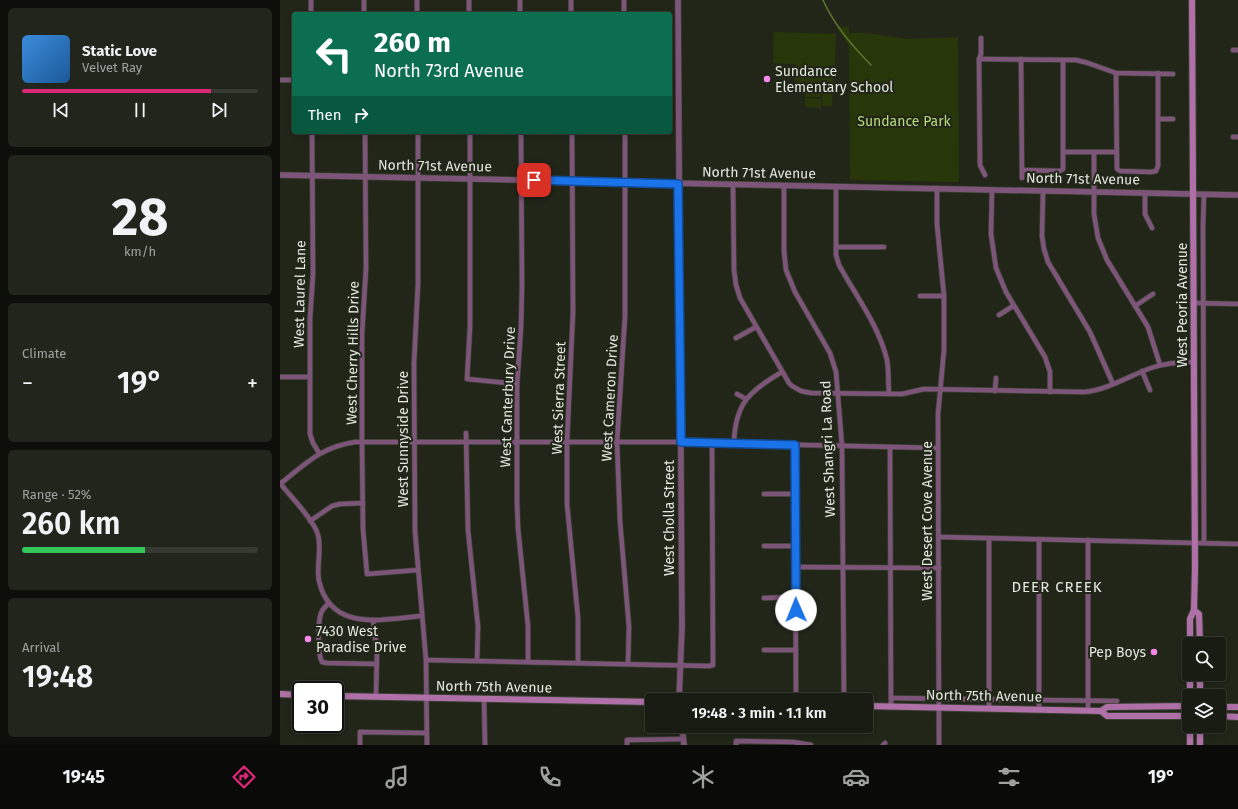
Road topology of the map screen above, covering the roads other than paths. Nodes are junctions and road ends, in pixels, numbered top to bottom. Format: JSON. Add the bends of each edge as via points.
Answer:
{"nodes":[{"id":1,"x":311,"y":0,"type":"edge"},
{"id":2,"x":364,"y":0,"type":"edge"},
{"id":3,"x":416,"y":0,"type":"edge"},
{"id":4,"x":469,"y":0,"type":"edge"},
{"id":5,"x":520,"y":0,"type":"edge"},
{"id":6,"x":571,"y":0,"type":"edge"},
{"id":7,"x":624,"y":0,"type":"edge"},
{"id":8,"x":678,"y":0,"type":"edge"},
{"id":9,"x":1192,"y":0,"type":"edge"},
{"id":10,"x":311,"y":12,"type":"edge"},
{"id":11,"x":364,"y":12,"type":"edge"},
{"id":12,"x":417,"y":12,"type":"edge"},
{"id":13,"x":469,"y":12,"type":"edge"},
{"id":14,"x":520,"y":12,"type":"edge"},
{"id":15,"x":571,"y":12,"type":"edge"},
{"id":16,"x":624,"y":12,"type":"edge"},
{"id":17,"x":981,"y":38,"type":"dead end"},
{"id":18,"x":979,"y":59,"type":"junction"},
{"id":19,"x":1021,"y":59,"type":"junction"},
{"id":20,"x":1063,"y":60,"type":"junction"},
{"id":21,"x":1116,"y":73,"type":"junction"},
{"id":22,"x":1158,"y":74,"type":"junction"},
{"id":23,"x":1173,"y":74,"type":"dead end"},
{"id":24,"x":280,"y":80,"type":"edge"},
{"id":25,"x":292,"y":80,"type":"edge"},
{"id":26,"x":1158,"y":119,"type":"junction"},
{"id":27,"x":1173,"y":119,"type":"dead end"},
{"id":28,"x":312,"y":134,"type":"edge"},
{"id":29,"x":364,"y":134,"type":"edge"},
{"id":30,"x":418,"y":134,"type":"edge"},
{"id":31,"x":470,"y":134,"type":"edge"},
{"id":32,"x":521,"y":134,"type":"edge"},
{"id":33,"x":572,"y":134,"type":"edge"},
{"id":34,"x":625,"y":134,"type":"edge"},
{"id":35,"x":1063,"y":152,"type":"junction"},
{"id":36,"x":1094,"y":152,"type":"junction"},
{"id":37,"x":1116,"y":152,"type":"junction"},
{"id":38,"x":1022,"y":170,"type":"junction"},
{"id":39,"x":985,"y":174,"type":"dead end"},
{"id":40,"x":280,"y":175,"type":"edge"},
{"id":41,"x":312,"y":175,"type":"junction"},
{"id":42,"x":365,"y":177,"type":"junction"},
{"id":43,"x":418,"y":178,"type":"junction"},
{"id":44,"x":1022,"y":178,"type":"dead end"},
{"id":45,"x":470,"y":179,"type":"junction"},
{"id":46,"x":521,"y":180,"type":"junction"},
{"id":47,"x":572,"y":181,"type":"junction"},
{"id":48,"x":625,"y":182,"type":"junction"},
{"id":49,"x":678,"y":184,"type":"junction"},
{"id":50,"x":733,"y":185,"type":"junction"},
{"id":51,"x":784,"y":186,"type":"junction"},
{"id":52,"x":836,"y":187,"type":"junction"},
{"id":53,"x":937,"y":188,"type":"junction"},
{"id":54,"x":992,"y":190,"type":"junction"},
{"id":55,"x":1043,"y":191,"type":"junction"},
{"id":56,"x":1093,"y":191,"type":"junction"},
{"id":57,"x":1145,"y":193,"type":"junction"},
{"id":58,"x":1193,"y":194,"type":"junction"},
{"id":59,"x":1204,"y":194,"type":"junction"},
{"id":60,"x":1238,"y":195,"type":"edge"},
{"id":61,"x":1152,"y":228,"type":"dead end"},
{"id":62,"x":836,"y":247,"type":"junction"},
{"id":63,"x":884,"y":247,"type":"dead end"},
{"id":64,"x":1153,"y":294,"type":"dead end"},
{"id":65,"x":920,"y":296,"type":"dead end"},
{"id":66,"x":944,"y":296,"type":"junction"},
{"id":67,"x":1194,"y":303,"type":"junction"},
{"id":68,"x":1203,"y":303,"type":"junction"},
{"id":69,"x":1238,"y":304,"type":"edge"},
{"id":70,"x":1013,"y":306,"type":"junction"},
{"id":71,"x":1135,"y":306,"type":"junction"},
{"id":72,"x":999,"y":315,"type":"dead end"},
{"id":73,"x":756,"y":327,"type":"junction"},
{"id":74,"x":736,"y":338,"type":"dead end"},
{"id":75,"x":1194,"y":362,"type":"junction"},
{"id":76,"x":1160,"y":365,"type":"junction"},
{"id":77,"x":1142,"y":371,"type":"junction"},
{"id":78,"x":782,"y":372,"type":"junction"},
{"id":79,"x":280,"y":378,"type":"edge"},
{"id":80,"x":310,"y":378,"type":"junction"},
{"id":81,"x":996,"y":378,"type":"dead end"},
{"id":82,"x":518,"y":384,"type":"junction"},
{"id":83,"x":1113,"y":384,"type":"junction"},
{"id":84,"x":940,"y":390,"type":"junction"},
{"id":85,"x":1150,"y":390,"type":"dead end"},
{"id":86,"x":996,"y":391,"type":"junction"},
{"id":87,"x":1050,"y":392,"type":"junction"},
{"id":88,"x":838,"y":393,"type":"junction"},
{"id":89,"x":737,"y":394,"type":"dead end"},
{"id":90,"x":889,"y":394,"type":"junction"},
{"id":91,"x":746,"y":399,"type":"junction"},
{"id":92,"x":466,"y":433,"type":"dead end"},
{"id":93,"x":362,"y":442,"type":"junction"},
{"id":94,"x":414,"y":442,"type":"junction"},
{"id":95,"x":466,"y":442,"type":"junction"},
{"id":96,"x":517,"y":442,"type":"junction"},
{"id":97,"x":567,"y":442,"type":"junction"},
{"id":98,"x":617,"y":442,"type":"junction"},
{"id":99,"x":681,"y":442,"type":"junction"},
{"id":100,"x":712,"y":443,"type":"junction"},
{"id":101,"x":734,"y":443,"type":"junction"},
{"id":102,"x":795,"y":445,"type":"junction"},
{"id":103,"x":842,"y":446,"type":"junction"},
{"id":104,"x":890,"y":447,"type":"junction"},
{"id":105,"x":938,"y":448,"type":"junction"},
{"id":106,"x":319,"y":453,"type":"junction"},
{"id":107,"x":280,"y":484,"type":"edge"},
{"id":108,"x":764,"y":494,"type":"dead end"},
{"id":109,"x":795,"y":494,"type":"junction"},
{"id":110,"x":363,"y":503,"type":"junction"},
{"id":111,"x":310,"y":521,"type":"junction"},
{"id":112,"x":939,"y":537,"type":"junction"},
{"id":113,"x":988,"y":538,"type":"junction"},
{"id":114,"x":1038,"y":539,"type":"junction"},
{"id":115,"x":1088,"y":540,"type":"junction"},
{"id":116,"x":1195,"y":542,"type":"junction"},
{"id":117,"x":1204,"y":543,"type":"junction"},
{"id":118,"x":1238,"y":544,"type":"edge"},
{"id":119,"x":764,"y":546,"type":"dead end"},
{"id":120,"x":796,"y":546,"type":"junction"},
{"id":121,"x":796,"y":567,"type":"junction"},
{"id":122,"x":843,"y":567,"type":"junction"},
{"id":123,"x":890,"y":568,"type":"junction"},
{"id":124,"x":939,"y":568,"type":"junction"},
{"id":125,"x":418,"y":570,"type":"junction"},
{"id":126,"x":796,"y":597,"type":"junction"},
{"id":127,"x":764,"y":598,"type":"dead end"},
{"id":128,"x":329,"y":603,"type":"junction"},
{"id":129,"x":1194,"y":610,"type":"junction"},
{"id":130,"x":422,"y":616,"type":"junction"},
{"id":131,"x":373,"y":620,"type":"junction"},
{"id":132,"x":1190,"y":635,"type":"joint"},
{"id":133,"x":1200,"y":635,"type":"joint"},
{"id":134,"x":764,"y":650,"type":"dead end"},
{"id":135,"x":796,"y":650,"type":"junction"},
{"id":136,"x":426,"y":660,"type":"junction"},
{"id":137,"x":477,"y":661,"type":"junction"},
{"id":138,"x":528,"y":662,"type":"junction"},
{"id":139,"x":578,"y":663,"type":"junction"},
{"id":140,"x":377,"y":664,"type":"junction"},
{"id":141,"x":628,"y":664,"type":"junction"},
{"id":142,"x":680,"y":665,"type":"junction"},
{"id":143,"x":679,"y":693,"type":"edge"},
{"id":144,"x":796,"y":693,"type":"edge"},
{"id":145,"x":844,"y":693,"type":"edge"},
{"id":146,"x":280,"y":694,"type":"edge"},
{"id":147,"x":292,"y":695,"type":"edge"},
{"id":148,"x":344,"y":696,"type":"edge"},
{"id":149,"x":376,"y":696,"type":"junction"},
{"id":150,"x":426,"y":697,"type":"junction"},
{"id":151,"x":891,"y":698,"type":"junction"},
{"id":152,"x":939,"y":698,"type":"junction"},
{"id":153,"x":484,"y":699,"type":"junction"},
{"id":154,"x":989,"y":699,"type":"junction"},
{"id":155,"x":1039,"y":700,"type":"junction"},
{"id":156,"x":1088,"y":701,"type":"junction"},
{"id":157,"x":1117,"y":701,"type":"dead end"},
{"id":158,"x":645,"y":702,"type":"edge"},
{"id":159,"x":873,"y":706,"type":"edge"},
{"id":160,"x":891,"y":706,"type":"junction"},
{"id":161,"x":1182,"y":706,"type":"edge"},
{"id":162,"x":939,"y":707,"type":"junction"},
{"id":163,"x":1125,"y":707,"type":"junction"},
{"id":164,"x":1226,"y":707,"type":"edge"},
{"id":165,"x":1238,"y":707,"type":"edge"},
{"id":166,"x":989,"y":708,"type":"junction"},
{"id":167,"x":1039,"y":709,"type":"junction"},
{"id":168,"x":1088,"y":710,"type":"junction"},
{"id":169,"x":1101,"y":711,"type":"junction"},
{"id":170,"x":1109,"y":716,"type":"junction"},
{"id":171,"x":1182,"y":716,"type":"edge"},
{"id":172,"x":1226,"y":716,"type":"edge"},
{"id":173,"x":1238,"y":716,"type":"edge"},
{"id":174,"x":426,"y":733,"type":"junction"},
{"id":175,"x":1190,"y":733,"type":"edge"},
{"id":176,"x":1200,"y":733,"type":"edge"},
{"id":177,"x":627,"y":742,"type":"edge"},
{"id":178,"x":684,"y":742,"type":"edge"},
{"id":179,"x":736,"y":743,"type":"edge"},
{"id":180,"x":360,"y":745,"type":"edge"},
{"id":181,"x":426,"y":745,"type":"edge"},
{"id":182,"x":485,"y":745,"type":"edge"},
{"id":183,"x":811,"y":745,"type":"edge"},
{"id":184,"x":939,"y":745,"type":"edge"},
{"id":185,"x":1190,"y":745,"type":"edge"},
{"id":186,"x":1200,"y":745,"type":"edge"}],
"edges":[{"from":1,"to":10,"type":"street"},
{"from":2,"to":11,"type":"street"},
{"from":3,"to":12,"type":"street"},
{"from":4,"to":13,"type":"street"},
{"from":5,"to":14,"type":"street"},
{"from":6,"to":15,"type":"street"},
{"from":7,"to":16,"type":"street"},
{"from":8,"to":49,"type":"street","name":"West Cholla Street"},
{"from":9,"to":58,"type":"main road","name":"West Peoria Avenue"},
{"from":17,"to":18,"type":"street"},
{"from":18,"to":19,"type":"street"},
{"from":18,"to":39,"type":"street","via":[[980,166]]},
{"from":19,"to":20,"type":"street"},
{"from":19,"to":38,"type":"street"},
{"from":20,"to":21,"type":"street","via":[[1080,61]]},
{"from":20,"to":35,"type":"street"},
{"from":21,"to":22,"type":"street"},
{"from":21,"to":37,"type":"street"},
{"from":22,"to":23,"type":"street"},
{"from":22,"to":26,"type":"street"},
{"from":24,"to":25,"type":"street"},
{"from":26,"to":27,"type":"street"},
{"from":26,"to":37,"type":"street","via":[[1156,171],[1120,171],[1117,169]]},
{"from":28,"to":41,"type":"street","name":"West Laurel Lane"},
{"from":29,"to":42,"type":"street","name":"West Cherry Hills Drive"},
{"from":30,"to":43,"type":"street","name":"West Sunnyside Drive"},
{"from":31,"to":45,"type":"street"},
{"from":32,"to":46,"type":"street","name":"West Canterbury Drive"},
{"from":33,"to":47,"type":"street","name":"West Sierra Street"},
{"from":34,"to":48,"type":"street","name":"West Cameron Drive"},
{"from":35,"to":36,"type":"street"},
{"from":35,"to":38,"type":"street","via":[[1063,169],[1060,171]]},
{"from":36,"to":37,"type":"street"},
{"from":36,"to":56,"type":"street"},
{"from":38,"to":44,"type":"street"},
{"from":40,"to":41,"type":"street","name":"North 71st Avenue"},
{"from":41,"to":42,"type":"street","name":"North 71st Avenue"},
{"from":41,"to":80,"type":"street","name":"West Laurel Lane"},
{"from":42,"to":43,"type":"street","name":"North 71st Avenue"},
{"from":42,"to":93,"type":"street","name":"West Cherry Hills Drive","via":[[366,268],[362,334]]},
{"from":43,"to":45,"type":"street","name":"North 71st Avenue"},
{"from":43,"to":94,"type":"street","name":"West Sunnyside Drive"},
{"from":45,"to":46,"type":"street","name":"North 71st Avenue"},
{"from":45,"to":82,"type":"street","via":[[470,327],[467,379]]},
{"from":46,"to":47,"type":"street","name":"North 71st Avenue"},
{"from":46,"to":82,"type":"street","name":"West Canterbury Drive","via":[[522,293]]},
{"from":47,"to":48,"type":"street","name":"North 71st Avenue"},
{"from":47,"to":97,"type":"street","name":"West Sierra Street","via":[[573,312]]},
{"from":48,"to":49,"type":"street","name":"North 71st Avenue"},
{"from":48,"to":98,"type":"street","name":"West Cameron Drive","via":[[625,316]]},
{"from":49,"to":50,"type":"street","name":"North 71st Avenue"},
{"from":49,"to":99,"type":"street","name":"West Cholla Street"},
{"from":50,"to":51,"type":"street","name":"North 71st Avenue"},
{"from":50,"to":73,"type":"street","via":[[736,285]]},
{"from":51,"to":52,"type":"street","name":"North 71st Avenue"},
{"from":51,"to":88,"type":"street","name":"West Shangri La Road","via":[[786,270],[795,292],[833,359]]},
{"from":52,"to":53,"type":"street","name":"North 71st Avenue"},
{"from":52,"to":62,"type":"street"},
{"from":53,"to":54,"type":"street","name":"North 71st Avenue"},
{"from":53,"to":66,"type":"street","name":"West Desert Cove Avenue","via":[[937,224]]},
{"from":54,"to":55,"type":"street","name":"North 71st Avenue"},
{"from":54,"to":70,"type":"street","via":[[993,255],[999,276]]},
{"from":55,"to":56,"type":"street","name":"North 71st Avenue"},
{"from":55,"to":83,"type":"street","via":[[1042,236],[1048,262],[1087,326]]},
{"from":56,"to":57,"type":"street","name":"North 71st Avenue"},
{"from":56,"to":71,"type":"street","via":[[1098,238],[1107,260]]},
{"from":57,"to":58,"type":"street","name":"North 71st Avenue"},
{"from":57,"to":61,"type":"street","via":[[1145,214]]},
{"from":58,"to":59,"type":"street","name":"North 71st Avenue"},
{"from":58,"to":67,"type":"main road","name":"West Peoria Avenue"},
{"from":59,"to":60,"type":"street","name":"North 71st Avenue"},
{"from":59,"to":68,"type":"street","name":"West Peoria Avenue"},
{"from":62,"to":63,"type":"street"},
{"from":62,"to":90,"type":"street","via":[[839,265],[883,345],[888,368]]},
{"from":64,"to":71,"type":"street"},
{"from":65,"to":66,"type":"street"},
{"from":66,"to":84,"type":"street","name":"West Desert Cove Avenue","via":[[944,350]]},
{"from":67,"to":68,"type":"street"},
{"from":67,"to":75,"type":"main road","name":"West Peoria Avenue"},
{"from":68,"to":69,"type":"street"},
{"from":68,"to":117,"type":"street","name":"West Peoria Avenue"},
{"from":70,"to":72,"type":"street"},
{"from":70,"to":87,"type":"street","via":[[1045,357],[1050,372]]},
{"from":71,"to":76,"type":"street","via":[[1150,332]]},
{"from":73,"to":74,"type":"street"},
{"from":73,"to":78,"type":"street"},
{"from":75,"to":76,"type":"street"},
{"from":75,"to":116,"type":"main road","name":"West Peoria Avenue"},
{"from":76,"to":77,"type":"street"},
{"from":77,"to":83,"type":"street"},
{"from":77,"to":85,"type":"street"},
{"from":78,"to":88,"type":"street","via":[[792,386],[800,391]]},
{"from":78,"to":91,"type":"street","via":[[762,383]]},
{"from":79,"to":80,"type":"street"},
{"from":80,"to":106,"type":"street","name":"West Laurel Lane","via":[[311,439]]},
{"from":81,"to":86,"type":"street"},
{"from":82,"to":96,"type":"street","name":"West Canterbury Drive"},
{"from":83,"to":87,"type":"street","via":[[1090,392]]},
{"from":84,"to":86,"type":"street"},
{"from":84,"to":90,"type":"street","via":[[924,389]]},
{"from":84,"to":105,"type":"street","name":"West Desert Cove Avenue"},
{"from":86,"to":87,"type":"street"},
{"from":88,"to":90,"type":"street"},
{"from":88,"to":103,"type":"street","name":"West Shangri La Road"},
{"from":89,"to":91,"type":"street"},
{"from":91,"to":101,"type":"street","via":[[736,420]]},
{"from":92,"to":95,"type":"street"},
{"from":93,"to":94,"type":"street"},
{"from":93,"to":106,"type":"street","via":[[338,445]]},
{"from":93,"to":110,"type":"street","name":"West Cherry Hills Drive"},
{"from":94,"to":95,"type":"street"},
{"from":94,"to":125,"type":"street","name":"West Sunnyside Drive"},
{"from":95,"to":96,"type":"street"},
{"from":95,"to":137,"type":"street","via":[[468,530],[478,627]]},
{"from":96,"to":97,"type":"street"},
{"from":96,"to":138,"type":"street","name":"West Canterbury Drive","via":[[516,502],[528,626]]},
{"from":97,"to":98,"type":"street"},
{"from":97,"to":139,"type":"street","name":"West Sierra Street","via":[[567,504],[578,618]]},
{"from":98,"to":99,"type":"street"},
{"from":98,"to":141,"type":"street","name":"West Cameron Drive","via":[[620,521],[629,627]]},
{"from":99,"to":100,"type":"street"},
{"from":99,"to":142,"type":"street","name":"West Cholla Street"},
{"from":100,"to":101,"type":"street"},
{"from":100,"to":142,"type":"street","via":[[713,665]]},
{"from":101,"to":102,"type":"street"},
{"from":102,"to":103,"type":"street"},
{"from":102,"to":109,"type":"street"},
{"from":103,"to":104,"type":"street"},
{"from":103,"to":122,"type":"street","name":"West Shangri La Road"},
{"from":104,"to":105,"type":"street"},
{"from":104,"to":123,"type":"street"},
{"from":105,"to":112,"type":"street","name":"West Desert Cove Avenue"},
{"from":106,"to":107,"type":"street"},
{"from":107,"to":111,"type":"street"},
{"from":108,"to":109,"type":"street"},
{"from":109,"to":120,"type":"street"},
{"from":110,"to":111,"type":"street","via":[[332,506]]},
{"from":110,"to":125,"type":"street","name":"West Cherry Hills Drive","via":[[367,574]]},
{"from":111,"to":128,"type":"street","via":[[319,540],[319,581]]},
{"from":112,"to":113,"type":"street"},
{"from":112,"to":124,"type":"street","name":"West Desert Cove Avenue"},
{"from":113,"to":114,"type":"street"},
{"from":113,"to":154,"type":"street"},
{"from":114,"to":115,"type":"street"},
{"from":114,"to":155,"type":"street"},
{"from":115,"to":116,"type":"street"},
{"from":115,"to":156,"type":"street"},
{"from":116,"to":117,"type":"street"},
{"from":116,"to":129,"type":"main road","name":"West Peoria Avenue"},
{"from":117,"to":118,"type":"street"},
{"from":119,"to":120,"type":"street"},
{"from":120,"to":121,"type":"street"},
{"from":121,"to":122,"type":"street"},
{"from":121,"to":126,"type":"street"},
{"from":122,"to":123,"type":"street"},
{"from":122,"to":145,"type":"street","name":"West Shangri La Road"},
{"from":123,"to":124,"type":"street"},
{"from":123,"to":151,"type":"street"},
{"from":124,"to":152,"type":"street","name":"West Desert Cove Avenue"},
{"from":125,"to":130,"type":"street","name":"West Sunnyside Drive"},
{"from":126,"to":127,"type":"street"},
{"from":126,"to":135,"type":"street"},
{"from":128,"to":131,"type":"street","via":[[339,612],[352,618]]},
{"from":128,"to":140,"type":"street","via":[[323,609],[320,618],[322,662]]},
{"from":129,"to":132,"type":"main road","name":"West Peoria Avenue","via":[[1190,619]]},
{"from":129,"to":133,"type":"main road","name":"West Peoria Avenue","via":[[1199,614]]},
{"from":130,"to":131,"type":"street"},
{"from":130,"to":136,"type":"street","name":"West Sunnyside Drive"},
{"from":131,"to":140,"type":"street"},
{"from":132,"to":133,"type":"main road"},
{"from":134,"to":135,"type":"street"},
{"from":135,"to":144,"type":"street"},
{"from":136,"to":137,"type":"street"},
{"from":136,"to":150,"type":"street","name":"West Sunnyside Drive"},
{"from":137,"to":138,"type":"street"},
{"from":138,"to":139,"type":"street"},
{"from":139,"to":141,"type":"street"},
{"from":140,"to":149,"type":"street"},
{"from":141,"to":142,"type":"street"},
{"from":142,"to":143,"type":"street","name":"West Cholla Street"},
{"from":146,"to":147,"type":"main road"},
{"from":148,"to":149,"type":"main road","name":"North 75th Avenue"},
{"from":149,"to":150,"type":"main road","name":"North 75th Avenue"},
{"from":150,"to":153,"type":"main road","name":"North 75th Avenue"},
{"from":150,"to":174,"type":"street","name":"West Sunnyside Drive"},
{"from":151,"to":152,"type":"street","name":"North 75th Avenue"},
{"from":151,"to":160,"type":"street"},
{"from":152,"to":154,"type":"street","name":"North 75th Avenue"},
{"from":152,"to":162,"type":"street","name":"West Desert Cove Avenue"},
{"from":153,"to":158,"type":"main road","name":"North 75th Avenue"},
{"from":153,"to":182,"type":"street"},
{"from":154,"to":155,"type":"street","name":"North 75th Avenue"},
{"from":154,"to":166,"type":"street"},
{"from":155,"to":156,"type":"street","name":"North 75th Avenue"},
{"from":155,"to":167,"type":"street"},
{"from":156,"to":157,"type":"street","name":"North 75th Avenue"},
{"from":156,"to":168,"type":"street"},
{"from":159,"to":160,"type":"main road","name":"North 75th Avenue"},
{"from":160,"to":162,"type":"main road","name":"North 75th Avenue"},
{"from":161,"to":163,"type":"main road","name":"North 75th Avenue"},
{"from":162,"to":166,"type":"main road","name":"North 75th Avenue"},
{"from":162,"to":184,"type":"street","name":"West Desert Cove Avenue"},
{"from":163,"to":169,"type":"main road","name":"North 75th Avenue","via":[[1107,707]]},
{"from":163,"to":170,"type":"main road","via":[[1124,711],[1112,712]]},
{"from":164,"to":165,"type":"main road"},
{"from":166,"to":167,"type":"main road","name":"North 75th Avenue"},
{"from":167,"to":168,"type":"main road","name":"North 75th Avenue"},
{"from":168,"to":169,"type":"main road","name":"North 75th Avenue"},
{"from":169,"to":170,"type":"main road","name":"North 75th Avenue"},
{"from":170,"to":171,"type":"main road"},
{"from":172,"to":173,"type":"main road"},
{"from":174,"to":180,"type":"street","via":[[360,732]]},
{"from":174,"to":181,"type":"street","name":"West Sunnyside Drive"},
{"from":175,"to":185,"type":"main road"},
{"from":176,"to":186,"type":"main road"},
{"from":177,"to":178,"type":"street"},
{"from":179,"to":183,"type":"street","via":[[793,742]]}]}
